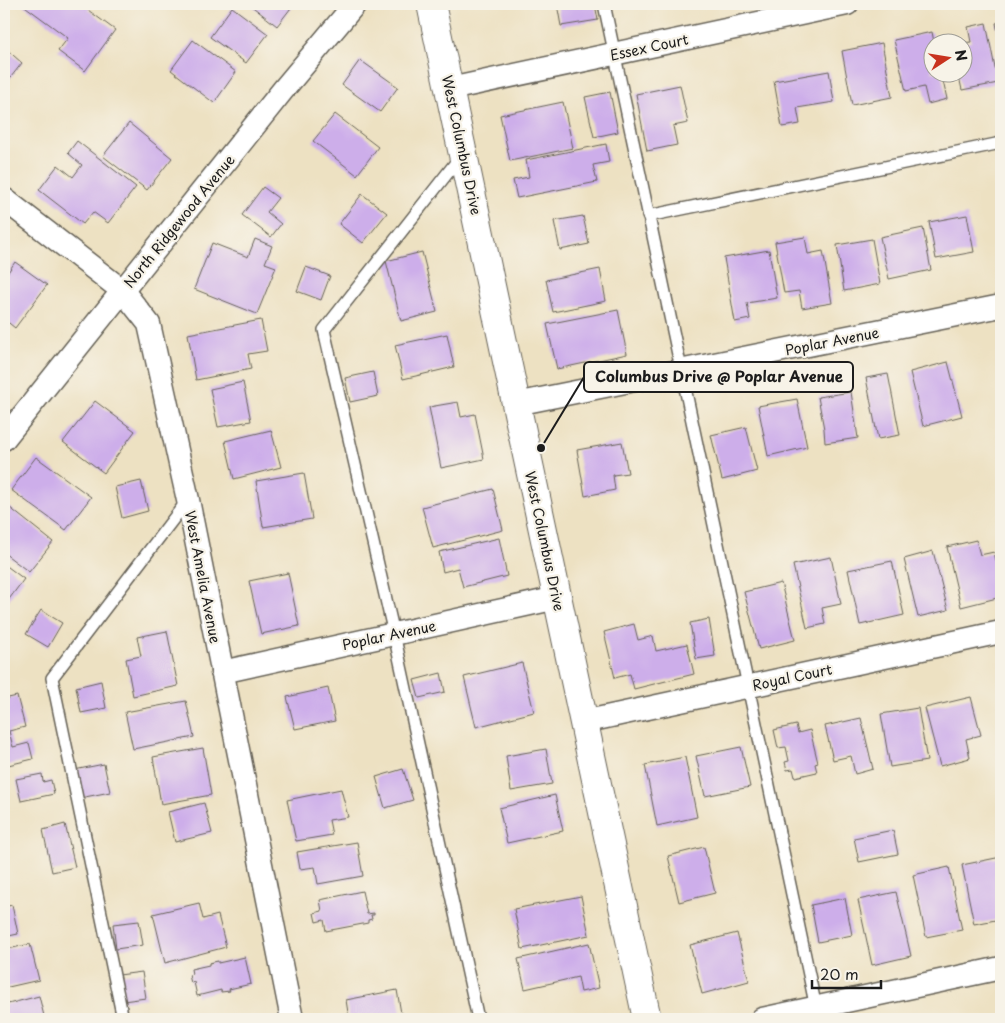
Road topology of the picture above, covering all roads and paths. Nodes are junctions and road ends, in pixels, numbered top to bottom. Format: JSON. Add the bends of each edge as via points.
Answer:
{"nodes":[{"id":1,"x":356,"y":4,"type":"edge"},
{"id":2,"x":431,"y":4,"type":"edge"},
{"id":3,"x":604,"y":4,"type":"edge"},
{"id":4,"x":848,"y":4,"type":"edge"},
{"id":5,"x":615,"y":54,"type":"junction"},
{"id":6,"x":450,"y":89,"type":"junction"},
{"id":7,"x":1001,"y":143,"type":"edge"},
{"id":8,"x":463,"y":153,"type":"junction"},
{"id":9,"x":4,"y":199,"type":"edge"},
{"id":10,"x":648,"y":216,"type":"junction"},
{"id":11,"x":124,"y":290,"type":"junction"},
{"id":12,"x":1001,"y":306,"type":"edge"},
{"id":13,"x":682,"y":371,"type":"junction"},
{"id":14,"x":516,"y":404,"type":"junction"},
{"id":15,"x":4,"y":439,"type":"edge"},
{"id":16,"x":188,"y":500,"type":"junction"},
{"id":17,"x":557,"y":598,"type":"junction"},
{"id":18,"x":1001,"y":632,"type":"edge"},
{"id":19,"x":394,"y":634,"type":"junction"},
{"id":20,"x":222,"y":672,"type":"junction"},
{"id":21,"x":747,"y":687,"type":"junction"},
{"id":22,"x":583,"y":722,"type":"junction"},
{"id":23,"x":1001,"y":968,"type":"edge"},
{"id":24,"x":816,"y":1008,"type":"junction"},
{"id":25,"x":123,"y":1019,"type":"edge"},
{"id":26,"x":292,"y":1019,"type":"edge"},
{"id":27,"x":478,"y":1019,"type":"edge"},
{"id":28,"x":647,"y":1019,"type":"edge"},
{"id":29,"x":762,"y":1019,"type":"edge"}],
"edges":[{"from":1,"to":11,"type":"street","name":"North Ridgewood Avenue","via":[[283,90]]},
{"from":2,"to":6,"type":"main road","name":"West Columbus Drive"},
{"from":3,"to":5,"type":"lane"},
{"from":4,"to":5,"type":"street","name":"Essex Court"},
{"from":5,"to":6,"type":"street","name":"Essex Court"},
{"from":5,"to":10,"type":"lane"},
{"from":6,"to":8,"type":"main road","name":"West Columbus Drive"},
{"from":7,"to":10,"type":"lane"},
{"from":8,"to":14,"type":"main road","name":"West Columbus Drive"},
{"from":8,"to":19,"type":"lane","via":[[324,330]]},
{"from":9,"to":11,"type":"street","name":"West Amelia Avenue"},
{"from":10,"to":13,"type":"lane"},
{"from":11,"to":15,"type":"street","name":"North Ridgewood Avenue"},
{"from":11,"to":16,"type":"street","name":"West Amelia Avenue","via":[[149,324]]},
{"from":12,"to":13,"type":"street","name":"Poplar Avenue"},
{"from":13,"to":14,"type":"street","name":"Poplar Avenue"},
{"from":13,"to":21,"type":"lane"},
{"from":14,"to":17,"type":"main road","name":"West Columbus Drive"},
{"from":16,"to":20,"type":"street","name":"West Amelia Avenue"},
{"from":16,"to":25,"type":"lane","via":[[52,678]]},
{"from":17,"to":19,"type":"street","name":"Poplar Avenue"},
{"from":17,"to":22,"type":"main road","name":"West Columbus Drive"},
{"from":18,"to":21,"type":"street","name":"Royal Court"},
{"from":19,"to":20,"type":"street","name":"Poplar Avenue"},
{"from":19,"to":27,"type":"lane"},
{"from":20,"to":26,"type":"street","name":"West Amelia Avenue"},
{"from":21,"to":22,"type":"street","name":"Royal Court"},
{"from":21,"to":24,"type":"lane"},
{"from":22,"to":28,"type":"main road","name":"West Columbus Drive"},
{"from":23,"to":24,"type":"street"},
{"from":24,"to":29,"type":"street"}]}
